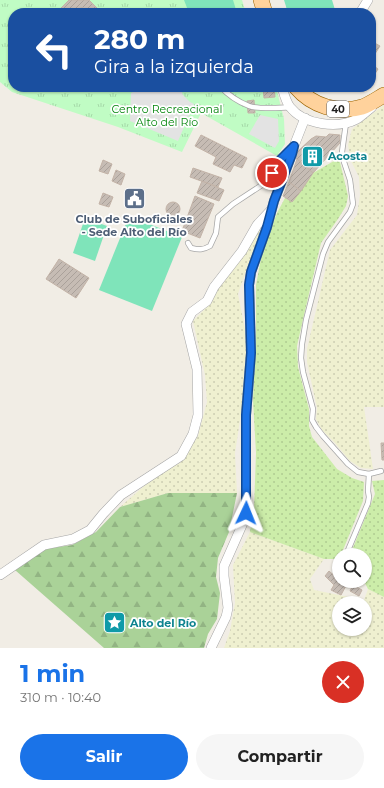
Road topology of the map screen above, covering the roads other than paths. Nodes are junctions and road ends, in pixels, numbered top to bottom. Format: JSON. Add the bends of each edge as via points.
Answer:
{"nodes":[{"id":1,"x":225,"y":92,"type":"edge"},
{"id":2,"x":284,"y":92,"type":"edge"},
{"id":3,"x":300,"y":92,"type":"edge"},
{"id":4,"x":384,"y":96,"type":"edge"},
{"id":5,"x":290,"y":107,"type":"junction"},
{"id":6,"x":305,"y":118,"type":"junction"},
{"id":7,"x":346,"y":123,"type":"junction"},
{"id":8,"x":294,"y":146,"type":"junction"},
{"id":9,"x":273,"y":207,"type":"junction"},
{"id":10,"x":188,"y":243,"type":"dead end"},
{"id":11,"x":381,"y":471,"type":"dead end"},
{"id":12,"x":369,"y":474,"type":"junction"},
{"id":13,"x":349,"y":548,"type":"edge"},
{"id":14,"x":0,"y":575,"type":"edge"},
{"id":15,"x":212,"y":648,"type":"edge"}],
"edges":[{"from":1,"to":5,"type":"lane","via":[[250,106]]},
{"from":2,"to":5,"type":"street"},
{"from":3,"to":4,"type":"main road","number":"40","via":[[318,104],[338,109],[361,107]]},
{"from":4,"to":7,"type":"street","via":[[358,119]]},
{"from":5,"to":6,"type":"street"},
{"from":6,"to":7,"type":"street","via":[[325,124]]},
{"from":6,"to":8,"type":"street"},
{"from":7,"to":12,"type":"lane","via":[[342,152],[350,180],[353,204],[323,254],[306,320],[301,358],[313,409],[312,420],[316,427],[348,464],[358,472]]},
{"from":8,"to":9,"type":"street"},
{"from":8,"to":10,"type":"lane","via":[[280,160],[265,183],[218,217],[216,233],[210,246],[198,250],[191,248]]},
{"from":9,"to":14,"type":"street","via":[[257,225],[207,301],[192,312],[186,324],[197,369],[198,415],[193,434],[181,456],[122,495],[90,530],[73,539],[44,545]]},
{"from":9,"to":15,"type":"street","via":[[249,285],[251,353],[246,415],[246,513],[224,566],[228,608]]},
{"from":11,"to":12,"type":"lane"},
{"from":12,"to":13,"type":"lane","via":[[368,503]]}]}
